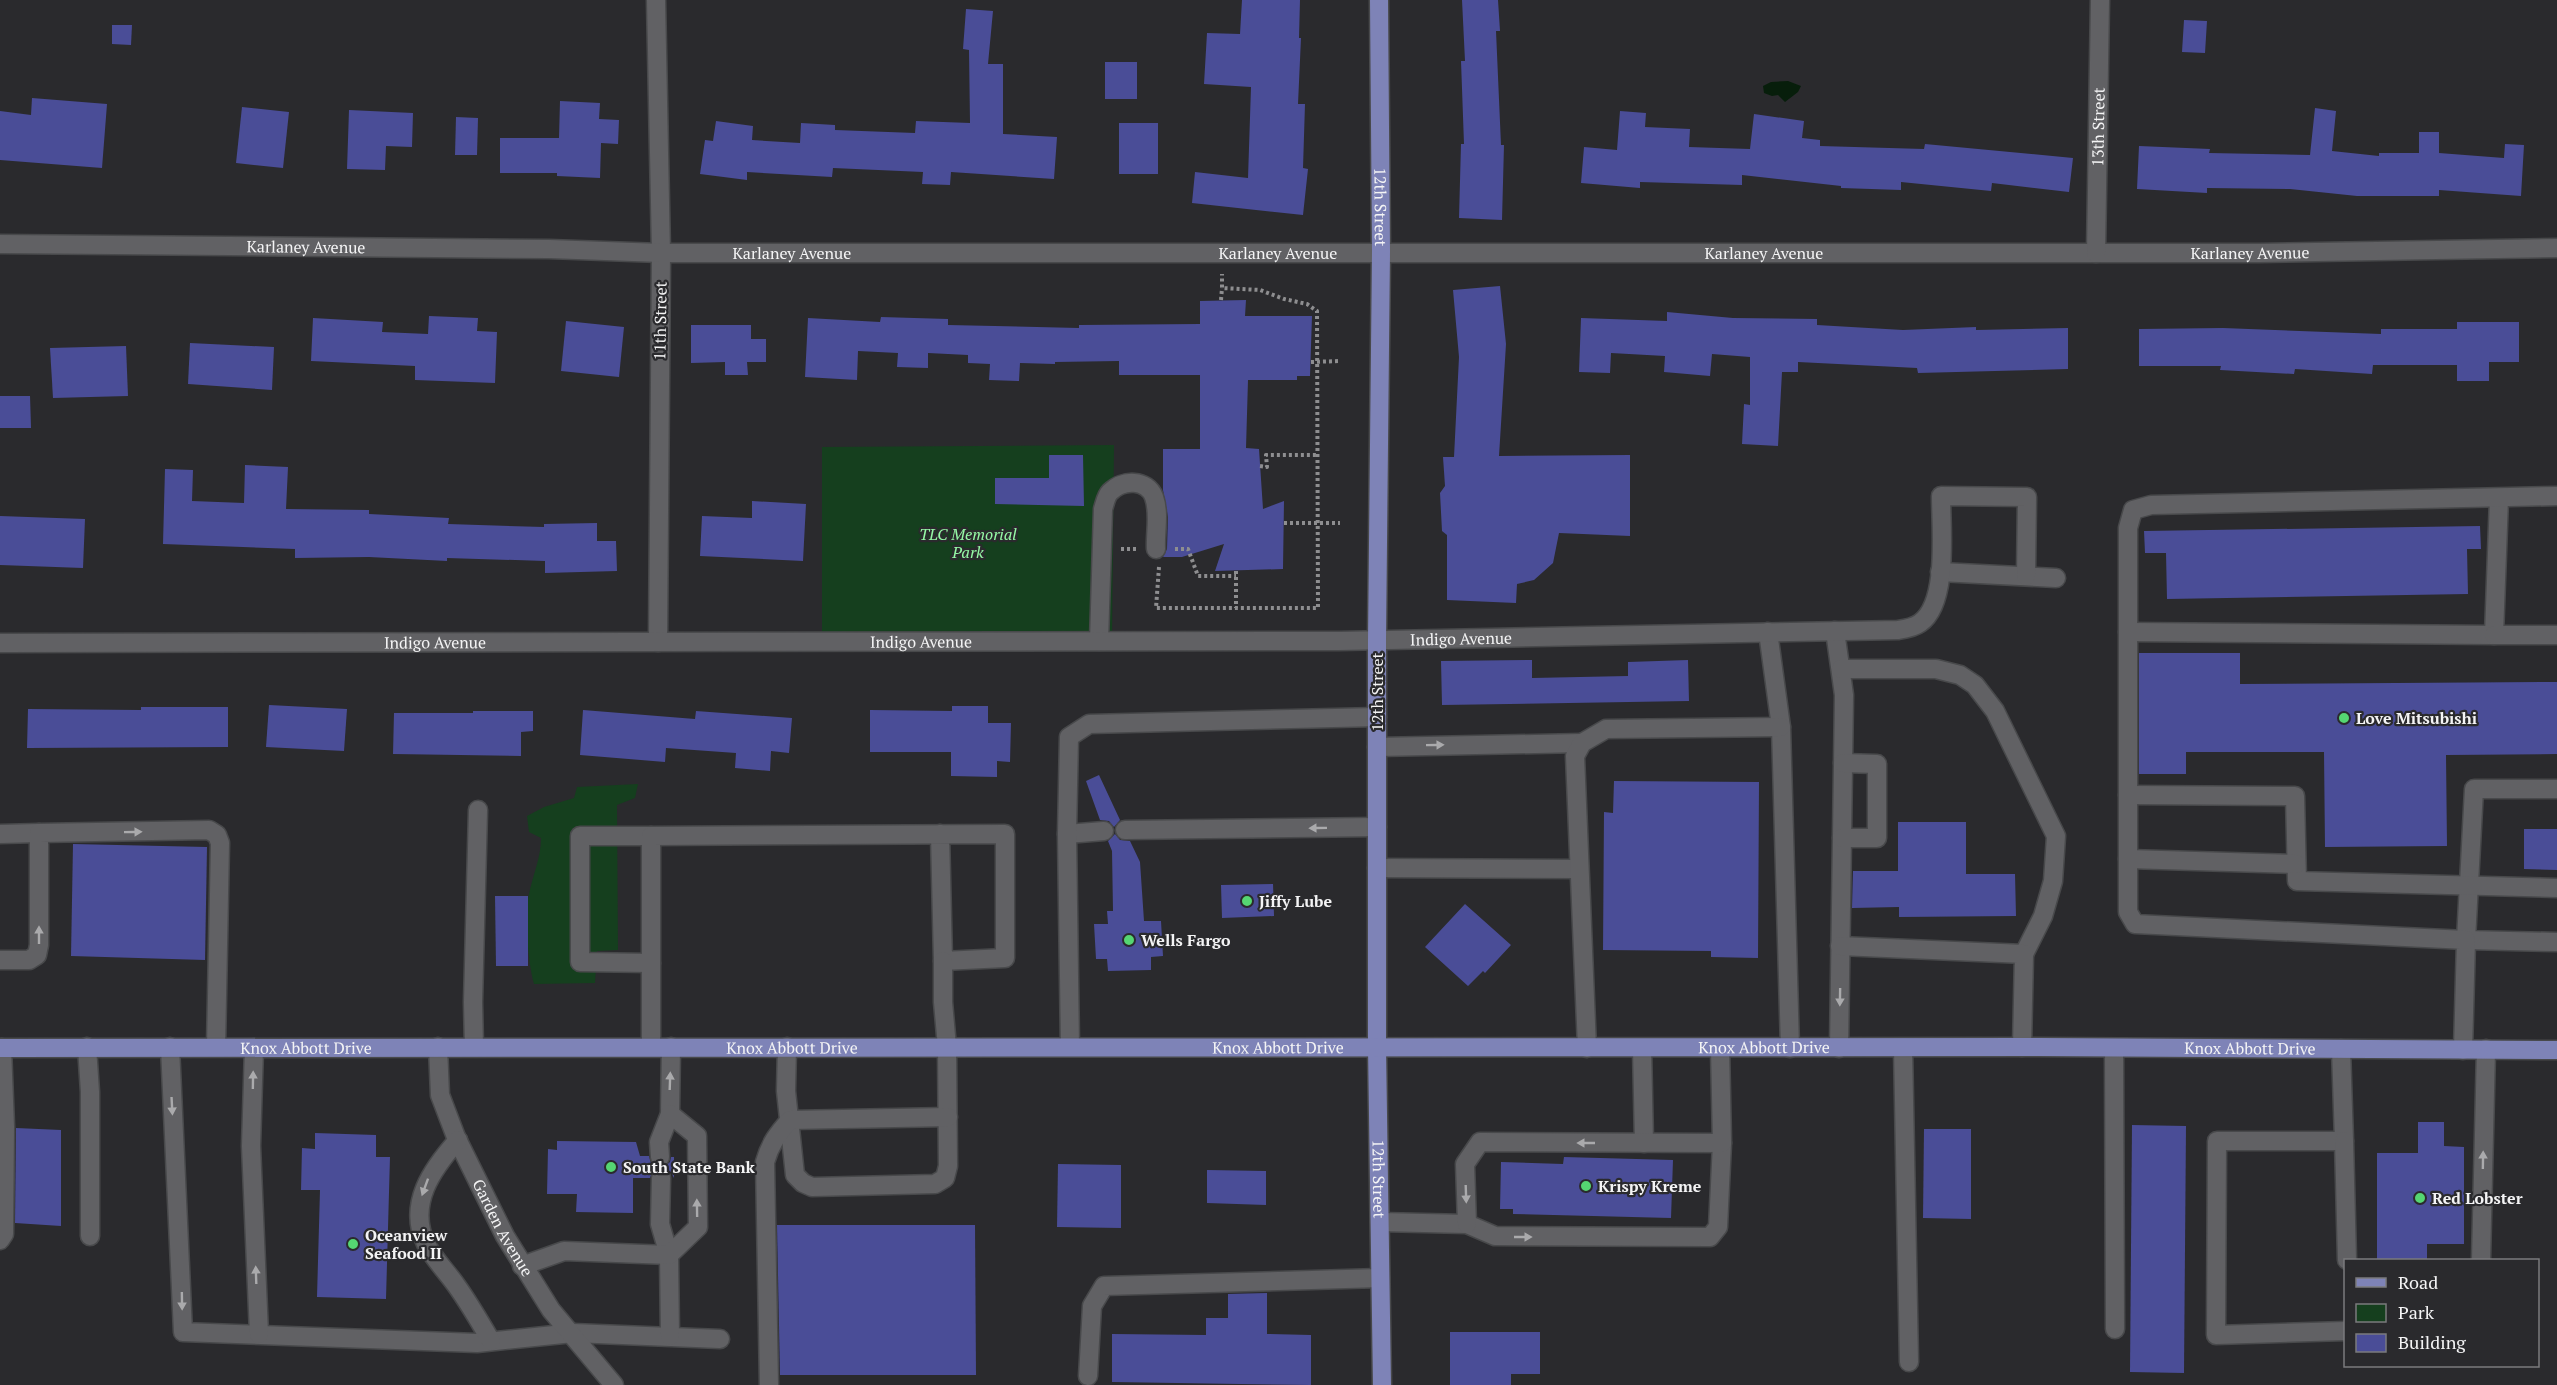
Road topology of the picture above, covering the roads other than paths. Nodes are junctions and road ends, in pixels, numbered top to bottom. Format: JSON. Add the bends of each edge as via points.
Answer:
{"nodes":[{"id":1,"x":656,"y":0,"type":"edge"},
{"id":2,"x":1379,"y":0,"type":"edge"},
{"id":3,"x":2100,"y":0,"type":"edge"},
{"id":4,"x":0,"y":244,"type":"edge"},
{"id":5,"x":2557,"y":248,"type":"edge"},
{"id":6,"x":1381,"y":251,"type":"junction"},
{"id":7,"x":661,"y":253,"type":"junction"},
{"id":8,"x":2096,"y":253,"type":"junction"},
{"id":9,"x":2557,"y":496,"type":"edge"},
{"id":10,"x":2499,"y":498,"type":"junction"},
{"id":11,"x":1156,"y":549,"type":"road end"},
{"id":12,"x":1940,"y":573,"type":"junction"},
{"id":13,"x":2026,"y":576,"type":"junction"},
{"id":14,"x":2056,"y":578,"type":"dead end"},
{"id":15,"x":1838,"y":631,"type":"junction"},
{"id":16,"x":1768,"y":632,"type":"junction"},
{"id":17,"x":2128,"y":632,"type":"junction"},
{"id":18,"x":2494,"y":635,"type":"junction"},
{"id":19,"x":2557,"y":635,"type":"edge"},
{"id":20,"x":1377,"y":640,"type":"junction"},
{"id":21,"x":1099,"y":641,"type":"junction"},
{"id":22,"x":658,"y":642,"type":"junction"},
{"id":23,"x":0,"y":643,"type":"edge"},
{"id":24,"x":1841,"y":669,"type":"junction"},
{"id":25,"x":1377,"y":717,"type":"junction"},
{"id":26,"x":1781,"y":727,"type":"junction"},
{"id":27,"x":1582,"y":743,"type":"junction"},
{"id":28,"x":1377,"y":747,"type":"junction"},
{"id":29,"x":1843,"y":763,"type":"junction"},
{"id":30,"x":2557,"y":789,"type":"edge"},
{"id":31,"x":2128,"y":795,"type":"junction"},
{"id":32,"x":478,"y":810,"type":"dead end"},
{"id":33,"x":1377,"y":827,"type":"junction"},
{"id":34,"x":1125,"y":830,"type":"dead end"},
{"id":35,"x":1104,"y":831,"type":"dead end"},
{"id":36,"x":39,"y":833,"type":"junction"},
{"id":37,"x":0,"y":834,"type":"edge"},
{"id":38,"x":940,"y":834,"type":"junction"},
{"id":39,"x":1067,"y":834,"type":"junction"},
{"id":40,"x":651,"y":836,"type":"junction"},
{"id":41,"x":1842,"y":838,"type":"junction"},
{"id":42,"x":2128,"y":859,"type":"junction"},
{"id":43,"x":2296,"y":864,"type":"junction"},
{"id":44,"x":1377,"y":868,"type":"junction"},
{"id":45,"x":1578,"y":869,"type":"junction"},
{"id":46,"x":2469,"y":887,"type":"junction"},
{"id":47,"x":2557,"y":888,"type":"edge"},
{"id":48,"x":2466,"y":940,"type":"junction"},
{"id":49,"x":2557,"y":942,"type":"edge"},
{"id":50,"x":1840,"y":946,"type":"junction"},
{"id":51,"x":2024,"y":954,"type":"junction"},
{"id":52,"x":0,"y":960,"type":"edge"},
{"id":53,"x":943,"y":961,"type":"junction"},
{"id":54,"x":651,"y":963,"type":"junction"},
{"id":55,"x":87,"y":1047,"type":"junction"},
{"id":56,"x":170,"y":1047,"type":"junction"},
{"id":57,"x":216,"y":1047,"type":"junction"},
{"id":58,"x":254,"y":1047,"type":"junction"},
{"id":59,"x":438,"y":1047,"type":"junction"},
{"id":60,"x":474,"y":1047,"type":"junction"},
{"id":61,"x":651,"y":1047,"type":"junction"},
{"id":62,"x":671,"y":1047,"type":"junction"},
{"id":63,"x":787,"y":1047,"type":"junction"},
{"id":64,"x":947,"y":1047,"type":"junction"},
{"id":65,"x":1070,"y":1047,"type":"junction"},
{"id":66,"x":1377,"y":1047,"type":"junction"},
{"id":67,"x":2022,"y":1047,"type":"junction"},
{"id":68,"x":1,"y":1048,"type":"edge"},
{"id":69,"x":1587,"y":1048,"type":"junction"},
{"id":70,"x":1642,"y":1048,"type":"junction"},
{"id":71,"x":1720,"y":1048,"type":"junction"},
{"id":72,"x":1790,"y":1048,"type":"junction"},
{"id":73,"x":1839,"y":1048,"type":"junction"},
{"id":74,"x":1903,"y":1048,"type":"junction"},
{"id":75,"x":2114,"y":1048,"type":"junction"},
{"id":76,"x":2341,"y":1049,"type":"junction"},
{"id":77,"x":2463,"y":1050,"type":"junction"},
{"id":78,"x":2486,"y":1050,"type":"junction"},
{"id":79,"x":2557,"y":1050,"type":"edge"},
{"id":80,"x":670,"y":1114,"type":"junction"},
{"id":81,"x":948,"y":1117,"type":"junction"},
{"id":82,"x":790,"y":1120,"type":"junction"},
{"id":83,"x":2,"y":1122,"type":"edge"},
{"id":84,"x":458,"y":1140,"type":"junction"},
{"id":85,"x":2344,"y":1141,"type":"junction"},
{"id":86,"x":1644,"y":1143,"type":"junction"},
{"id":87,"x":1722,"y":1143,"type":"junction"},
{"id":88,"x":660,"y":1157,"type":"dead end"},
{"id":89,"x":661,"y":1178,"type":"dead end"},
{"id":90,"x":1380,"y":1222,"type":"junction"},
{"id":91,"x":1467,"y":1224,"type":"junction"},
{"id":92,"x":90,"y":1236,"type":"dead end"},
{"id":93,"x":0,"y":1240,"type":"edge"},
{"id":94,"x":669,"y":1255,"type":"junction"},
{"id":95,"x":2347,"y":1259,"type":"edge"},
{"id":96,"x":2481,"y":1259,"type":"edge"},
{"id":97,"x":522,"y":1266,"type":"junction"},
{"id":98,"x":1380,"y":1278,"type":"junction"},
{"id":99,"x":2115,"y":1329,"type":"dead end"},
{"id":100,"x":2344,"y":1331,"type":"edge"},
{"id":101,"x":573,"y":1333,"type":"junction"},
{"id":102,"x":259,"y":1334,"type":"junction"},
{"id":103,"x":670,"y":1336,"type":"junction"},
{"id":104,"x":720,"y":1339,"type":"dead end"},
{"id":105,"x":491,"y":1341,"type":"junction"},
{"id":106,"x":1909,"y":1362,"type":"dead end"},
{"id":107,"x":1088,"y":1376,"type":"dead end"},
{"id":108,"x":614,"y":1385,"type":"edge"},
{"id":109,"x":769,"y":1385,"type":"edge"},
{"id":110,"x":1382,"y":1385,"type":"edge"}],
"edges":[{"from":1,"to":7,"type":"street","name":"11th Street"},
{"from":2,"to":6,"type":"main road","name":"12th Street"},
{"from":3,"to":8,"type":"street","name":"13th Street"},
{"from":4,"to":7,"type":"street","name":"Karlaney Avenue","via":[[526,248]]},
{"from":5,"to":8,"type":"street","name":"Karlaney Avenue"},
{"from":6,"to":7,"type":"street","name":"Karlaney Avenue"},
{"from":6,"to":8,"type":"street","name":"Karlaney Avenue"},
{"from":6,"to":20,"type":"main road","name":"12th Street"},
{"from":7,"to":22,"type":"street","name":"11th Street"},
{"from":9,"to":10,"type":"street"},
{"from":10,"to":17,"type":"street","via":[[2151,505],[2133,510],[2128,528]]},
{"from":10,"to":18,"type":"street"},
{"from":11,"to":21,"type":"street","via":[[1155,501],[1145,485],[1125,483],[1108,494],[1103,509]]},
{"from":12,"to":13,"type":"street"},
{"from":12,"to":13,"type":"street","via":[[1941,496],[2027,497]]},
{"from":12,"to":15,"type":"street","name":"Indigo Avenue","via":[[1935,600],[1918,624],[1898,630]]},
{"from":13,"to":14,"type":"street"},
{"from":15,"to":16,"type":"street","name":"Indigo Avenue"},
{"from":15,"to":24,"type":"street"},
{"from":16,"to":20,"type":"street","name":"Indigo Avenue"},
{"from":16,"to":26,"type":"street"},
{"from":17,"to":18,"type":"street"},
{"from":17,"to":31,"type":"street"},
{"from":18,"to":19,"type":"street"},
{"from":20,"to":21,"type":"street","name":"Indigo Avenue"},
{"from":20,"to":25,"type":"main road","name":"12th Street"},
{"from":21,"to":22,"type":"street","name":"Indigo Avenue"},
{"from":22,"to":23,"type":"street","name":"Indigo Avenue"},
{"from":24,"to":29,"type":"street"},
{"from":24,"to":51,"type":"street","via":[[1936,669],[1960,675],[1975,686],[1995,711],[2056,836],[2054,881],[2043,916]]},
{"from":25,"to":28,"type":"main road","name":"12th Street"},
{"from":25,"to":39,"type":"street","via":[[1089,724],[1069,737]]},
{"from":26,"to":27,"type":"street","via":[[1606,729]]},
{"from":26,"to":72,"type":"street"},
{"from":28,"to":27,"type":"street","one_way":true},
{"from":27,"to":45,"type":"street","via":[[1574,763]]},
{"from":28,"to":33,"type":"main road","name":"12th Street"},
{"from":29,"to":41,"type":"street"},
{"from":29,"to":41,"type":"street","via":[[1877,764],[1877,838]]},
{"from":30,"to":46,"type":"street","via":[[2474,789]]},
{"from":31,"to":42,"type":"street"},
{"from":31,"to":43,"type":"street","via":[[2295,796]]},
{"from":32,"to":60,"type":"street"},
{"from":33,"to":34,"type":"street","one_way":true},
{"from":33,"to":44,"type":"main road","name":"12th Street"},
{"from":35,"to":39,"type":"street"},
{"from":36,"to":37,"type":"street"},
{"from":52,"to":36,"type":"street","one_way":true,"via":[[29,960],[37,955]]},
{"from":36,"to":57,"type":"street","one_way":true,"via":[[209,831],[217,835],[220,843]]},
{"from":38,"to":40,"type":"street"},
{"from":38,"to":53,"type":"street"},
{"from":38,"to":53,"type":"street","via":[[1005,834],[1005,958]]},
{"from":39,"to":65,"type":"street"},
{"from":40,"to":54,"type":"street"},
{"from":40,"to":54,"type":"street","via":[[580,836],[580,962]]},
{"from":41,"to":50,"type":"street"},
{"from":42,"to":43,"type":"street"},
{"from":42,"to":48,"type":"street","via":[[2128,912],[2135,924]]},
{"from":43,"to":46,"type":"street","via":[[2297,881]]},
{"from":44,"to":45,"type":"street"},
{"from":44,"to":66,"type":"main road","name":"12th Street"},
{"from":45,"to":69,"type":"street"},
{"from":46,"to":47,"type":"street"},
{"from":46,"to":48,"type":"street"},
{"from":48,"to":49,"type":"street"},
{"from":48,"to":77,"type":"street"},
{"from":50,"to":51,"type":"street"},
{"from":50,"to":73,"type":"street","one_way":true},
{"from":51,"to":67,"type":"street"},
{"from":53,"to":64,"type":"street"},
{"from":54,"to":61,"type":"street"},
{"from":55,"to":56,"type":"main road","name":"Knox Abbott Drive"},
{"from":55,"to":68,"type":"main road","name":"Knox Abbott Drive"},
{"from":55,"to":92,"type":"street"},
{"from":56,"to":57,"type":"main road","name":"Knox Abbott Drive"},
{"from":56,"to":102,"type":"street","one_way":true,"via":[[183,1332]]},
{"from":57,"to":58,"type":"main road","name":"Knox Abbott Drive"},
{"from":58,"to":59,"type":"main road","name":"Knox Abbott Drive"},
{"from":102,"to":58,"type":"street","one_way":true,"via":[[251,1146]]},
{"from":59,"to":60,"type":"main road","name":"Knox Abbott Drive"},
{"from":59,"to":84,"type":"street","name":"Garden Avenue","via":[[440,1095]]},
{"from":60,"to":61,"type":"main road","name":"Knox Abbott Drive"},
{"from":61,"to":62,"type":"main road","name":"Knox Abbott Drive"},
{"from":62,"to":63,"type":"main road","name":"Knox Abbott Drive"},
{"from":80,"to":62,"type":"street","one_way":true},
{"from":63,"to":64,"type":"main road","name":"Knox Abbott Drive"},
{"from":63,"to":82,"type":"street"},
{"from":64,"to":65,"type":"main road","name":"Knox Abbott Drive"},
{"from":64,"to":81,"type":"street"},
{"from":65,"to":66,"type":"main road","name":"Knox Abbott Drive"},
{"from":66,"to":69,"type":"main road","name":"Knox Abbott Drive"},
{"from":66,"to":90,"type":"main road","name":"12th Street"},
{"from":67,"to":74,"type":"main road","name":"Knox Abbott Drive"},
{"from":67,"to":75,"type":"main road","name":"Knox Abbott Drive"},
{"from":68,"to":83,"type":"street"},
{"from":69,"to":70,"type":"main road","name":"Knox Abbott Drive"},
{"from":70,"to":71,"type":"main road","name":"Knox Abbott Drive"},
{"from":70,"to":86,"type":"street"},
{"from":71,"to":72,"type":"main road","name":"Knox Abbott Drive"},
{"from":71,"to":87,"type":"street"},
{"from":72,"to":73,"type":"main road","name":"Knox Abbott Drive"},
{"from":73,"to":74,"type":"main road","name":"Knox Abbott Drive"},
{"from":74,"to":106,"type":"street"},
{"from":75,"to":76,"type":"main road","name":"Knox Abbott Drive"},
{"from":75,"to":99,"type":"street"},
{"from":76,"to":77,"type":"main road","name":"Knox Abbott Drive"},
{"from":76,"to":85,"type":"street"},
{"from":77,"to":78,"type":"main road","name":"Knox Abbott Drive"},
{"from":78,"to":79,"type":"main road","name":"Knox Abbott Drive"},
{"from":96,"to":78,"type":"street","one_way":true},
{"from":80,"to":88,"type":"street","via":[[659,1142]]},
{"from":94,"to":80,"type":"street","one_way":true,"via":[[698,1227],[697,1136]]},
{"from":81,"to":82,"type":"street"},
{"from":81,"to":82,"type":"street","via":[[948,1166],[945,1178],[934,1184],[812,1187],[795,1175]]},
{"from":82,"to":109,"type":"street","via":[[776,1135],[765,1162]]},
{"from":83,"to":93,"type":"street","via":[[4,1234]]},
{"from":84,"to":97,"type":"street","name":"Garden Avenue"},
{"from":84,"to":105,"type":"street","one_way":true,"via":[[437,1163],[423,1187],[418,1214],[426,1243]]},
{"from":85,"to":95,"type":"street"},
{"from":85,"to":100,"type":"street","via":[[2217,1141],[2216,1335]]},
{"from":86,"to":87,"type":"street"},
{"from":86,"to":91,"type":"street","one_way":true,"via":[[1480,1142],[1465,1164]]},
{"from":91,"to":87,"type":"street","one_way":true,"via":[[1495,1236],[1710,1238],[1718,1227]]},
{"from":89,"to":94,"type":"street","via":[[660,1224]]},
{"from":90,"to":91,"type":"street"},
{"from":90,"to":98,"type":"main road","name":"12th Street"},
{"from":94,"to":97,"type":"street","via":[[564,1251]]},
{"from":94,"to":103,"type":"street"},
{"from":97,"to":101,"type":"street","name":"Garden Avenue","via":[[551,1310]]},
{"from":98,"to":107,"type":"street","via":[[1104,1286],[1092,1306]]},
{"from":98,"to":110,"type":"main road","name":"12th Street"},
{"from":101,"to":103,"type":"street"},
{"from":101,"to":105,"type":"street"},
{"from":101,"to":108,"type":"street","name":"Garden Avenue"},
{"from":102,"to":105,"type":"street"},
{"from":103,"to":104,"type":"street"}]}
